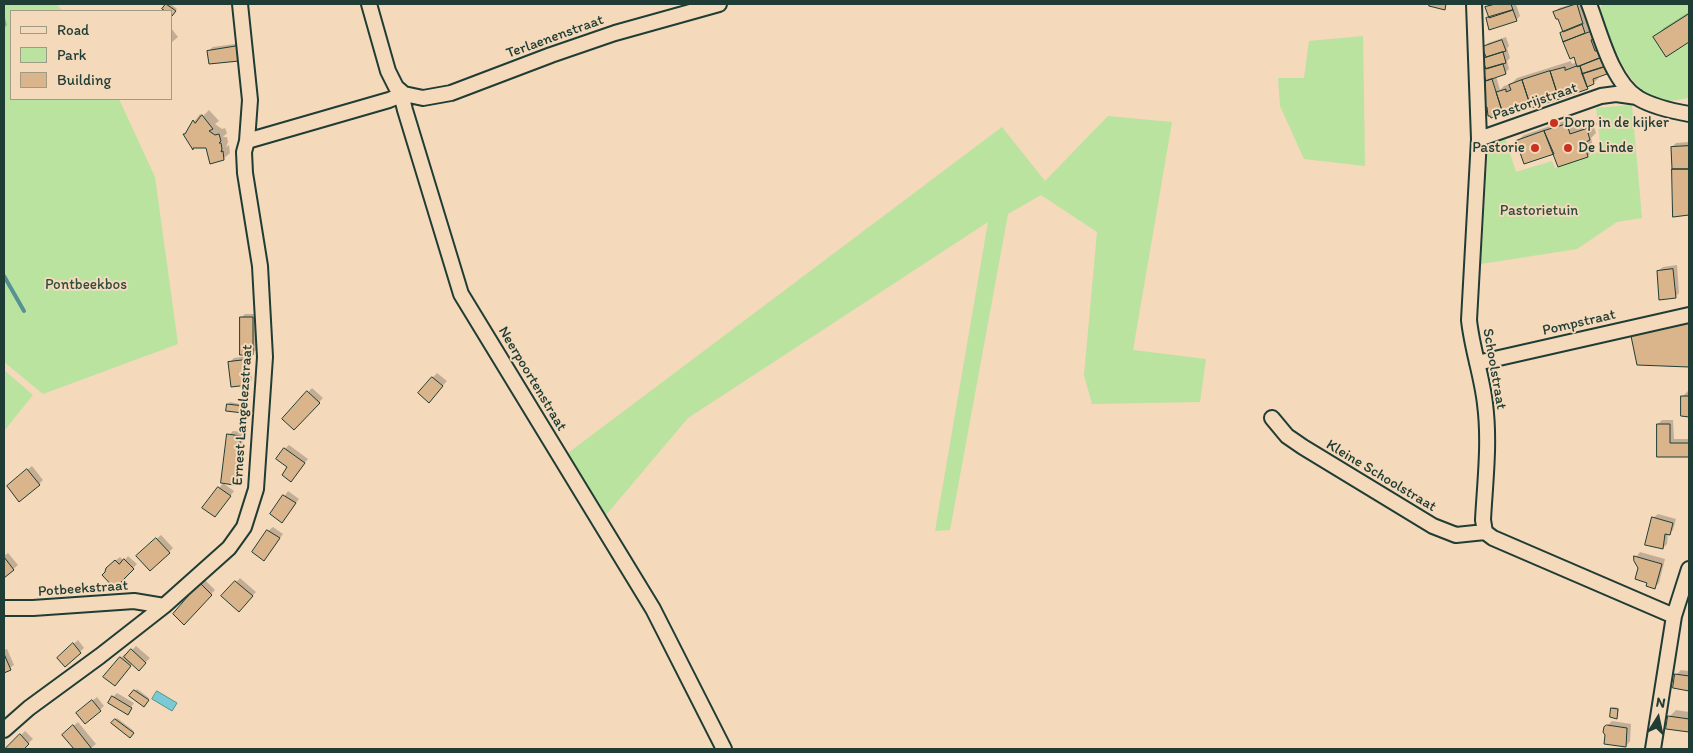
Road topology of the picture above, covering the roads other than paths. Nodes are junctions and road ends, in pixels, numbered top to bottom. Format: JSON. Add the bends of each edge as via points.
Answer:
{"nodes":[{"id":1,"x":240,"y":4,"type":"edge"},
{"id":2,"x":369,"y":4,"type":"edge"},
{"id":3,"x":719,"y":4,"type":"edge"},
{"id":4,"x":1474,"y":4,"type":"edge"},
{"id":5,"x":1589,"y":4,"type":"edge"},
{"id":6,"x":1613,"y":69,"type":"junction"},
{"id":7,"x":404,"y":94,"type":"junction"},
{"id":8,"x":1601,"y":96,"type":"junction"},
{"id":9,"x":1637,"y":97,"type":"junction"},
{"id":10,"x":1689,"y":114,"type":"edge"},
{"id":11,"x":1479,"y":139,"type":"junction"},
{"id":12,"x":247,"y":141,"type":"junction"},
{"id":13,"x":1689,"y":315,"type":"edge"},
{"id":14,"x":1477,"y":363,"type":"junction"},
{"id":15,"x":1272,"y":418,"type":"dead end"},
{"id":16,"x":1485,"y":532,"type":"junction"},
{"id":17,"x":1689,"y":569,"type":"edge"},
{"id":18,"x":164,"y":606,"type":"junction"},
{"id":19,"x":4,"y":608,"type":"edge"},
{"id":20,"x":1674,"y":616,"type":"junction"},
{"id":21,"x":4,"y":730,"type":"edge"},
{"id":22,"x":724,"y":749,"type":"edge"},
{"id":23,"x":1653,"y":749,"type":"edge"}],
"edges":[{"from":1,"to":12,"type":"street","name":"Ernest Langelezstraat","via":[[250,100]]},
{"from":2,"to":7,"type":"street","name":"Neerpoortenstraat","via":[[388,71],[396,87]]},
{"from":3,"to":7,"type":"street","name":"Terlaenenstraat","via":[[615,33],[451,93],[423,98]]},
{"from":4,"to":11,"type":"street","name":"Schoolstraat"},
{"from":5,"to":6,"type":"street"},
{"from":6,"to":8,"type":"street","name":"Pastorijstraat","via":[[1609,86]]},
{"from":6,"to":9,"type":"street"},
{"from":7,"to":12,"type":"street"},
{"from":7,"to":22,"type":"street","name":"Neerpoortenstraat","via":[[405,110],[461,294],[653,609]]},
{"from":8,"to":9,"type":"street","name":"Pastorijstraat"},
{"from":8,"to":11,"type":"street","name":"Pastorijstraat"},
{"from":9,"to":10,"type":"street","via":[[1656,106]]},
{"from":11,"to":14,"type":"street","name":"Schoolstraat","via":[[1469,320]]},
{"from":12,"to":18,"type":"street","name":"Ernest Langelezstraat","via":[[245,173],[260,266],[264,357],[256,489],[244,526],[229,548]]},
{"from":13,"to":14,"type":"street","name":"Pompstraat"},
{"from":14,"to":16,"type":"street","name":"Schoolstraat","via":[[1485,405],[1487,444]]},
{"from":15,"to":16,"type":"street","name":"Kleine Schoolstraat","via":[[1287,436],[1303,448],[1433,526],[1456,534]]},
{"from":16,"to":20,"type":"street"},
{"from":17,"to":20,"type":"street"},
{"from":18,"to":19,"type":"street","name":"Potbeekstraat","via":[[134,601]]},
{"from":18,"to":21,"type":"street","name":"Ernest Langelezstraat"},
{"from":20,"to":23,"type":"street"}]}
